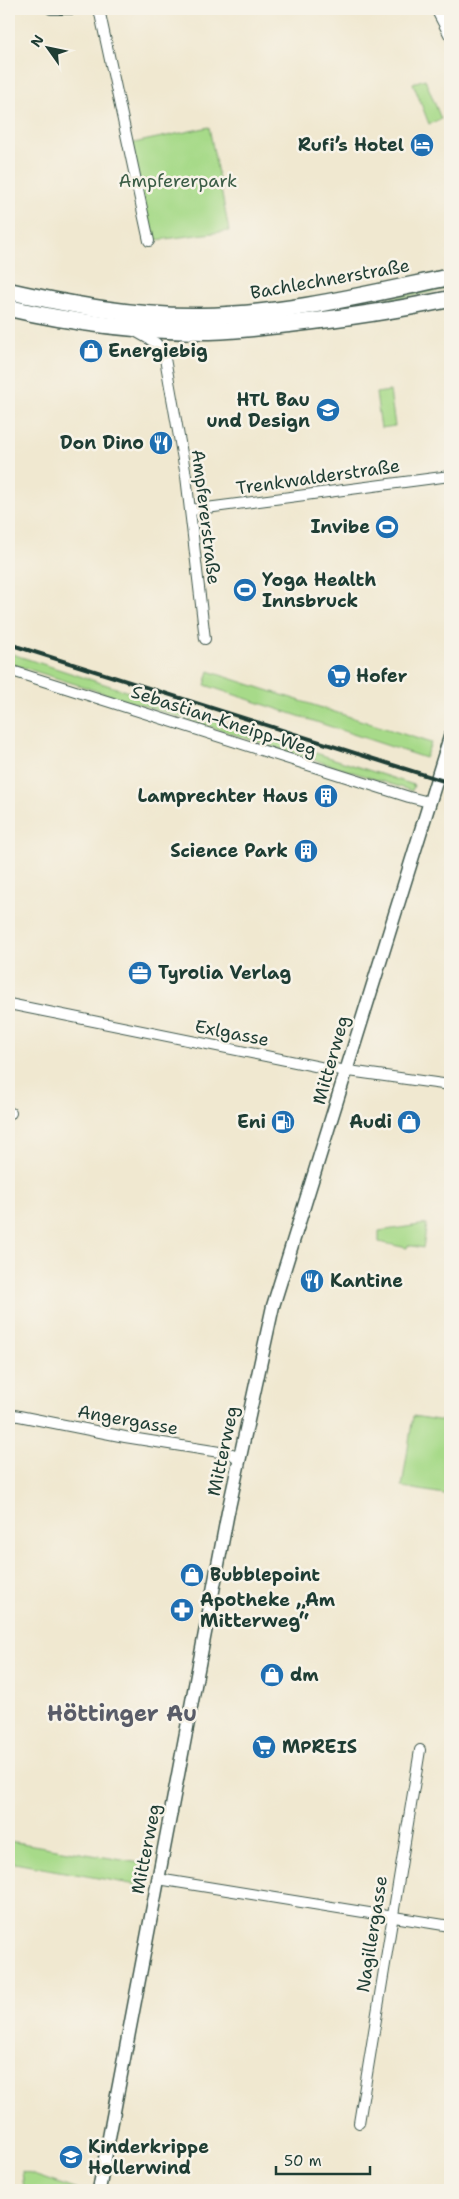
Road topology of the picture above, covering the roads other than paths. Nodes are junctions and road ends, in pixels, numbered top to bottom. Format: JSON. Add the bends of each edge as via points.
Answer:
{"nodes":[{"id":1,"x":51,"y":9,"type":"edge"},
{"id":2,"x":83,"y":9,"type":"edge"},
{"id":3,"x":99,"y":9,"type":"edge"},
{"id":4,"x":436,"y":9,"type":"edge"},
{"id":5,"x":450,"y":36,"type":"edge"},
{"id":6,"x":149,"y":241,"type":"dead end"},
{"id":7,"x":450,"y":277,"type":"edge"},
{"id":8,"x":9,"y":291,"type":"edge"},
{"id":9,"x":450,"y":298,"type":"edge"},
{"id":10,"x":9,"y":308,"type":"edge"},
{"id":11,"x":130,"y":328,"type":"junction"},
{"id":12,"x":450,"y":476,"type":"edge"},
{"id":13,"x":191,"y":510,"type":"junction"},
{"id":14,"x":205,"y":639,"type":"dead end"},
{"id":15,"x":9,"y":670,"type":"edge"},
{"id":16,"x":450,"y":737,"type":"edge"},
{"id":17,"x":429,"y":802,"type":"junction"},
{"id":18,"x":9,"y":1004,"type":"edge"},
{"id":19,"x":346,"y":1070,"type":"junction"},
{"id":20,"x":450,"y":1085,"type":"edge"},
{"id":21,"x":9,"y":1414,"type":"edge"},
{"id":22,"x":240,"y":1460,"type":"junction"},
{"id":23,"x":420,"y":1750,"type":"dead end"},
{"id":24,"x":158,"y":1879,"type":"junction"},
{"id":25,"x":391,"y":1917,"type":"junction"},
{"id":26,"x":450,"y":1926,"type":"edge"},
{"id":27,"x":359,"y":2123,"type":"dead end"},
{"id":28,"x":99,"y":2190,"type":"edge"}],
"edges":[{"from":1,"to":2,"type":"street"},
{"from":3,"to":6,"type":"street"},
{"from":4,"to":5,"type":"street"},
{"from":7,"to":8,"type":"main road","name":"Bachlechnerstraße","via":[[322,304],[200,316],[73,306]]},
{"from":9,"to":11,"type":"main road","name":"Bachlechnerstraße","via":[[390,311],[244,329]]},
{"from":10,"to":11,"type":"main road","name":"Bachlechnerstraße"},
{"from":11,"to":13,"type":"street","name":"Ampfererstraße","via":[[156,343],[164,353]]},
{"from":12,"to":13,"type":"street","name":"Trenkwalderstraße"},
{"from":13,"to":14,"type":"street","name":"Ampfererstraße"},
{"from":15,"to":17,"type":"street","name":"Sebastian-Kneipp-Weg"},
{"from":16,"to":17,"type":"street","name":"Mitterweg"},
{"from":17,"to":19,"type":"street","name":"Mitterweg"},
{"from":18,"to":19,"type":"street","name":"Exlgasse","via":[[296,1063]]},
{"from":19,"to":20,"type":"street","name":"Exlgasse"},
{"from":19,"to":22,"type":"street","name":"Mitterweg","via":[[273,1306]]},
{"from":21,"to":22,"type":"street","name":"Angergasse","via":[[232,1454]]},
{"from":22,"to":24,"type":"street","name":"Mitterweg"},
{"from":23,"to":25,"type":"street","name":"Nagillergasse"},
{"from":24,"to":25,"type":"street"},
{"from":24,"to":28,"type":"street","name":"Mitterweg"},
{"from":25,"to":26,"type":"street"},
{"from":25,"to":27,"type":"street","name":"Nagillergasse"}]}
